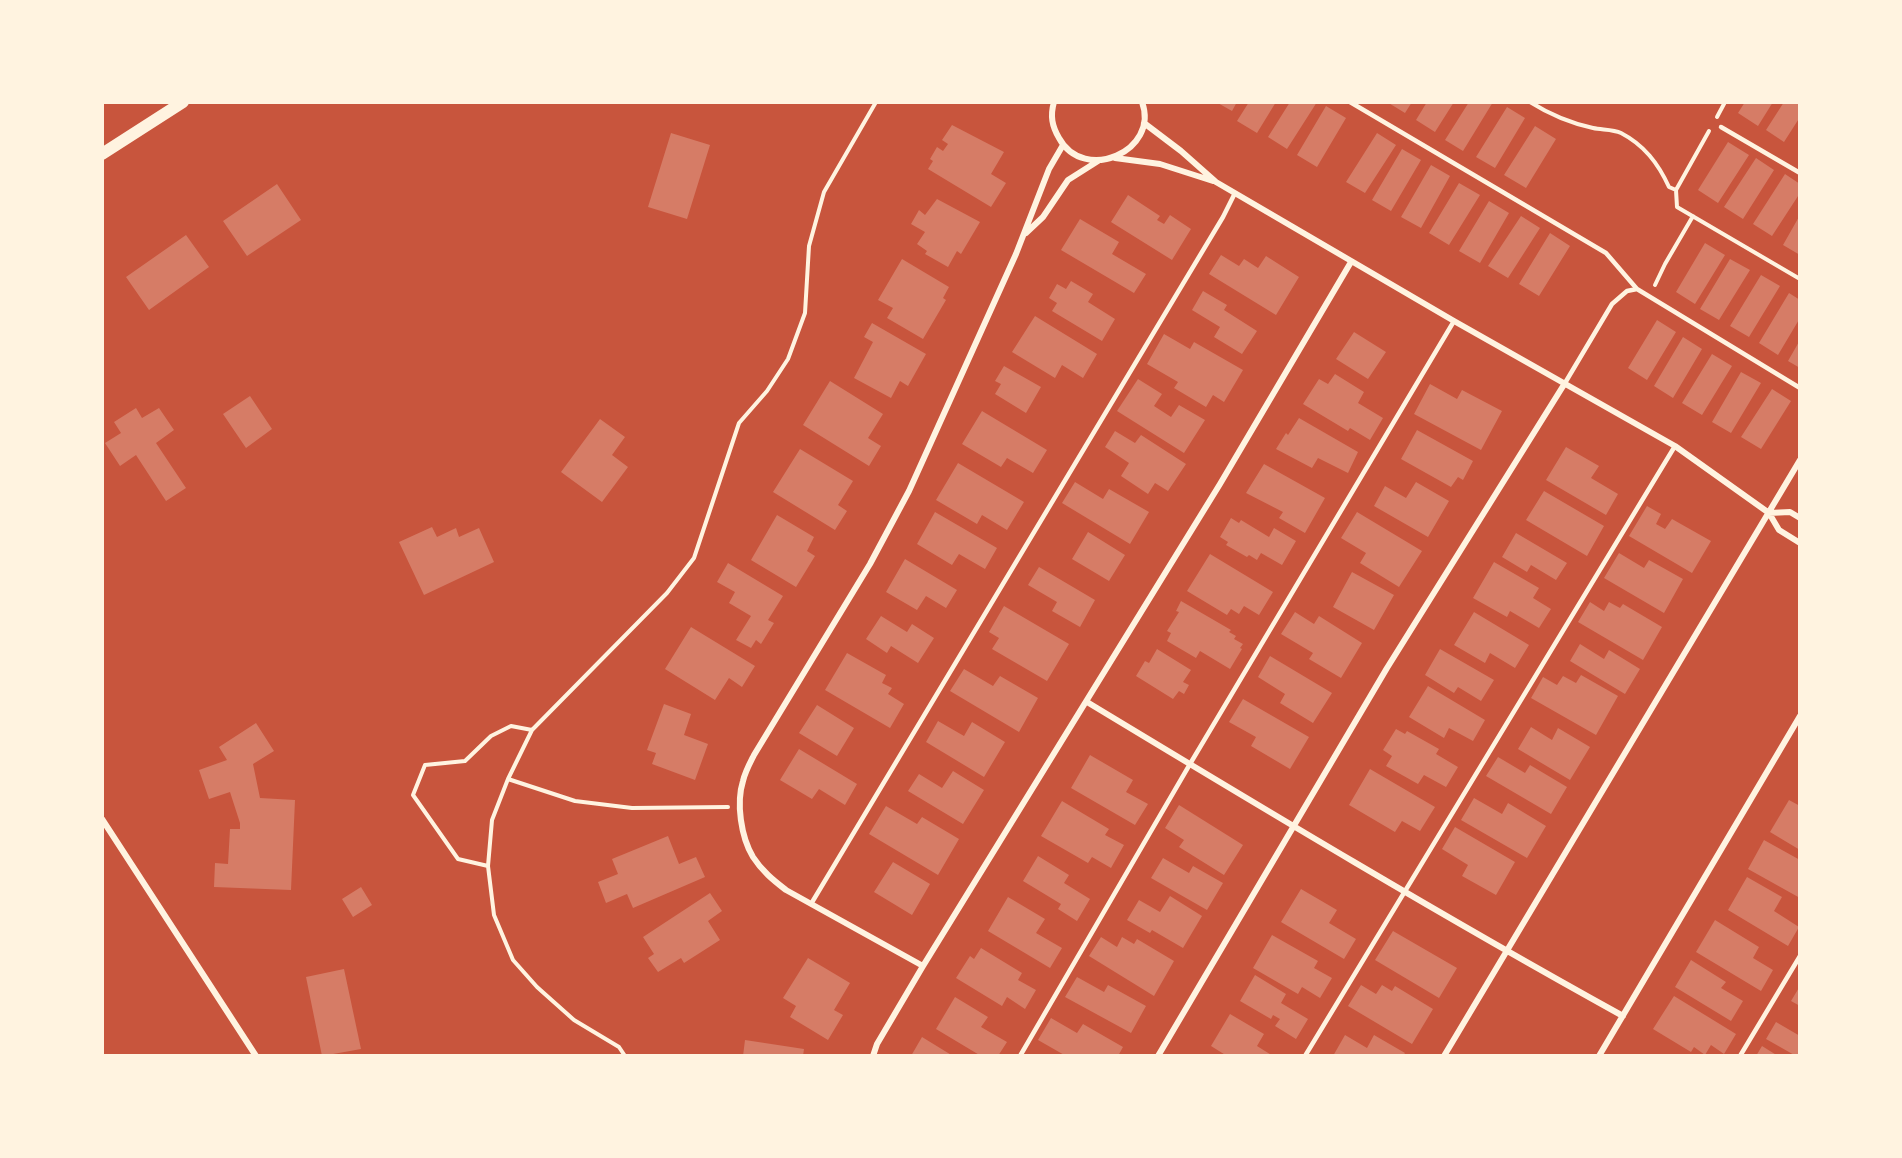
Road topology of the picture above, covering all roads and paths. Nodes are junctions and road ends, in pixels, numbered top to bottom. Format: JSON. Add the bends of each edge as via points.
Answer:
{"nodes":[{"id":1,"x":183,"y":102,"type":"edge"},
{"id":2,"x":876,"y":102,"type":"edge"},
{"id":3,"x":1045,"y":102,"type":"edge"},
{"id":4,"x":1053,"y":102,"type":"edge"},
{"id":5,"x":1142,"y":102,"type":"edge"},
{"id":6,"x":1350,"y":102,"type":"edge"},
{"id":7,"x":1530,"y":102,"type":"edge"},
{"id":8,"x":1725,"y":102,"type":"edge"},
{"id":9,"x":1051,"y":111,"type":"junction"},
{"id":10,"x":1143,"y":123,"type":"junction"},
{"id":11,"x":1721,"y":127,"type":"dead end"},
{"id":12,"x":1063,"y":145,"type":"junction"},
{"id":13,"x":102,"y":154,"type":"edge"},
{"id":14,"x":1114,"y":158,"type":"junction"},
{"id":15,"x":1098,"y":161,"type":"junction"},
{"id":16,"x":1800,"y":173,"type":"edge"},
{"id":17,"x":1216,"y":182,"type":"junction"},
{"id":18,"x":1676,"y":190,"type":"junction"},
{"id":19,"x":1235,"y":193,"type":"junction"},
{"id":20,"x":1693,"y":216,"type":"junction"},
{"id":21,"x":1023,"y":235,"type":"junction"},
{"id":22,"x":1351,"y":262,"type":"junction"},
{"id":23,"x":1800,"y":279,"type":"edge"},
{"id":24,"x":1637,"y":289,"type":"junction"},
{"id":25,"x":1650,"y":297,"type":"junction"},
{"id":26,"x":1454,"y":321,"type":"junction"},
{"id":27,"x":1564,"y":383,"type":"junction"},
{"id":28,"x":1800,"y":388,"type":"edge"},
{"id":29,"x":1675,"y":446,"type":"junction"},
{"id":30,"x":1800,"y":460,"type":"edge"},
{"id":31,"x":1769,"y":513,"type":"junction"},
{"id":32,"x":1800,"y":518,"type":"edge"},
{"id":33,"x":1800,"y":543,"type":"edge"},
{"id":34,"x":1087,"y":702,"type":"junction"},
{"id":35,"x":1800,"y":716,"type":"edge"},
{"id":36,"x":532,"y":730,"type":"junction"},
{"id":37,"x":1190,"y":764,"type":"junction"},
{"id":38,"x":508,"y":779,"type":"junction"},
{"id":39,"x":740,"y":807,"type":"junction"},
{"id":40,"x":102,"y":819,"type":"edge"},
{"id":41,"x":1294,"y":827,"type":"junction"},
{"id":42,"x":488,"y":866,"type":"junction"},
{"id":43,"x":1404,"y":891,"type":"junction"},
{"id":44,"x":811,"y":904,"type":"junction"},
{"id":45,"x":1505,"y":951,"type":"junction"},
{"id":46,"x":1800,"y":956,"type":"edge"},
{"id":47,"x":923,"y":966,"type":"junction"},
{"id":48,"x":1623,"y":1016,"type":"junction"},
{"id":49,"x":256,"y":1056,"type":"edge"},
{"id":50,"x":625,"y":1056,"type":"edge"},
{"id":51,"x":873,"y":1056,"type":"edge"},
{"id":52,"x":1020,"y":1056,"type":"edge"},
{"id":53,"x":1158,"y":1056,"type":"edge"},
{"id":54,"x":1305,"y":1056,"type":"edge"},
{"id":55,"x":1444,"y":1056,"type":"edge"},
{"id":56,"x":1599,"y":1056,"type":"edge"},
{"id":57,"x":1740,"y":1056,"type":"edge"}],
"edges":[{"from":1,"to":13,"type":"main road"},
{"from":2,"to":36,"type":"path","via":[[824,192],[809,246],[806,313],[788,359],[739,423],[694,558],[667,593]]},
{"from":3,"to":9,"type":"street"},
{"from":4,"to":9,"type":"street"},
{"from":5,"to":10,"type":"street"},
{"from":6,"to":24,"type":"lane","via":[[1606,253]]},
{"from":7,"to":18,"type":"path","via":[[1550,115],[1618,132],[1643,147],[1669,187]]},
{"from":8,"to":18,"type":"path"},
{"from":9,"to":12,"type":"street","via":[[1052,126]]},
{"from":10,"to":14,"type":"street","via":[[1131,148]]},
{"from":10,"to":17,"type":"street"},
{"from":11,"to":16,"type":"lane"},
{"from":12,"to":15,"type":"street","via":[[1079,157]]},
{"from":12,"to":21,"type":"street","via":[[1049,169]]},
{"from":14,"to":15,"type":"street"},
{"from":14,"to":17,"type":"street","via":[[1160,164]]},
{"from":15,"to":21,"type":"street","via":[[1068,180],[1043,217]]},
{"from":17,"to":19,"type":"street"},
{"from":18,"to":20,"type":"path","via":[[1677,207]]},
{"from":19,"to":22,"type":"street"},
{"from":19,"to":44,"type":"lane"},
{"from":20,"to":23,"type":"path"},
{"from":20,"to":25,"type":"path"},
{"from":21,"to":39,"type":"street","via":[[909,491],[870,564],[754,755],[742,782]]},
{"from":22,"to":26,"type":"street"},
{"from":22,"to":34,"type":"street"},
{"from":24,"to":25,"type":"lane"},
{"from":24,"to":27,"type":"lane","via":[[1627,291],[1612,304]]},
{"from":25,"to":28,"type":"lane"},
{"from":26,"to":27,"type":"street"},
{"from":26,"to":37,"type":"lane"},
{"from":27,"to":29,"type":"street"},
{"from":27,"to":41,"type":"street","via":[[1387,668]]},
{"from":29,"to":31,"type":"street"},
{"from":29,"to":43,"type":"lane"},
{"from":30,"to":31,"type":"street"},
{"from":31,"to":32,"type":"street","via":[[1790,512]]},
{"from":31,"to":33,"type":"street","via":[[1779,530]]},
{"from":31,"to":45,"type":"street"},
{"from":34,"to":37,"type":"street"},
{"from":34,"to":47,"type":"street"},
{"from":35,"to":48,"type":"street"},
{"from":36,"to":38,"type":"path"},
{"from":36,"to":42,"type":"path","via":[[511,726],[491,736],[465,761],[425,765],[412,795],[458,859]]},
{"from":37,"to":41,"type":"street"},
{"from":37,"to":52,"type":"lane"},
{"from":38,"to":39,"type":"path","via":[[575,801],[632,808]]},
{"from":38,"to":42,"type":"path","via":[[492,820]]},
{"from":39,"to":44,"type":"street","via":[[744,835],[753,856],[768,876]]},
{"from":40,"to":49,"type":"street"},
{"from":41,"to":43,"type":"street"},
{"from":41,"to":53,"type":"street"},
{"from":42,"to":50,"type":"path","via":[[494,915],[513,960],[574,1020],[619,1047]]},
{"from":43,"to":45,"type":"street"},
{"from":43,"to":54,"type":"lane"},
{"from":44,"to":47,"type":"street"},
{"from":45,"to":48,"type":"street"},
{"from":45,"to":55,"type":"street"},
{"from":46,"to":57,"type":"lane"},
{"from":47,"to":51,"type":"street"},
{"from":48,"to":56,"type":"street"}]}
